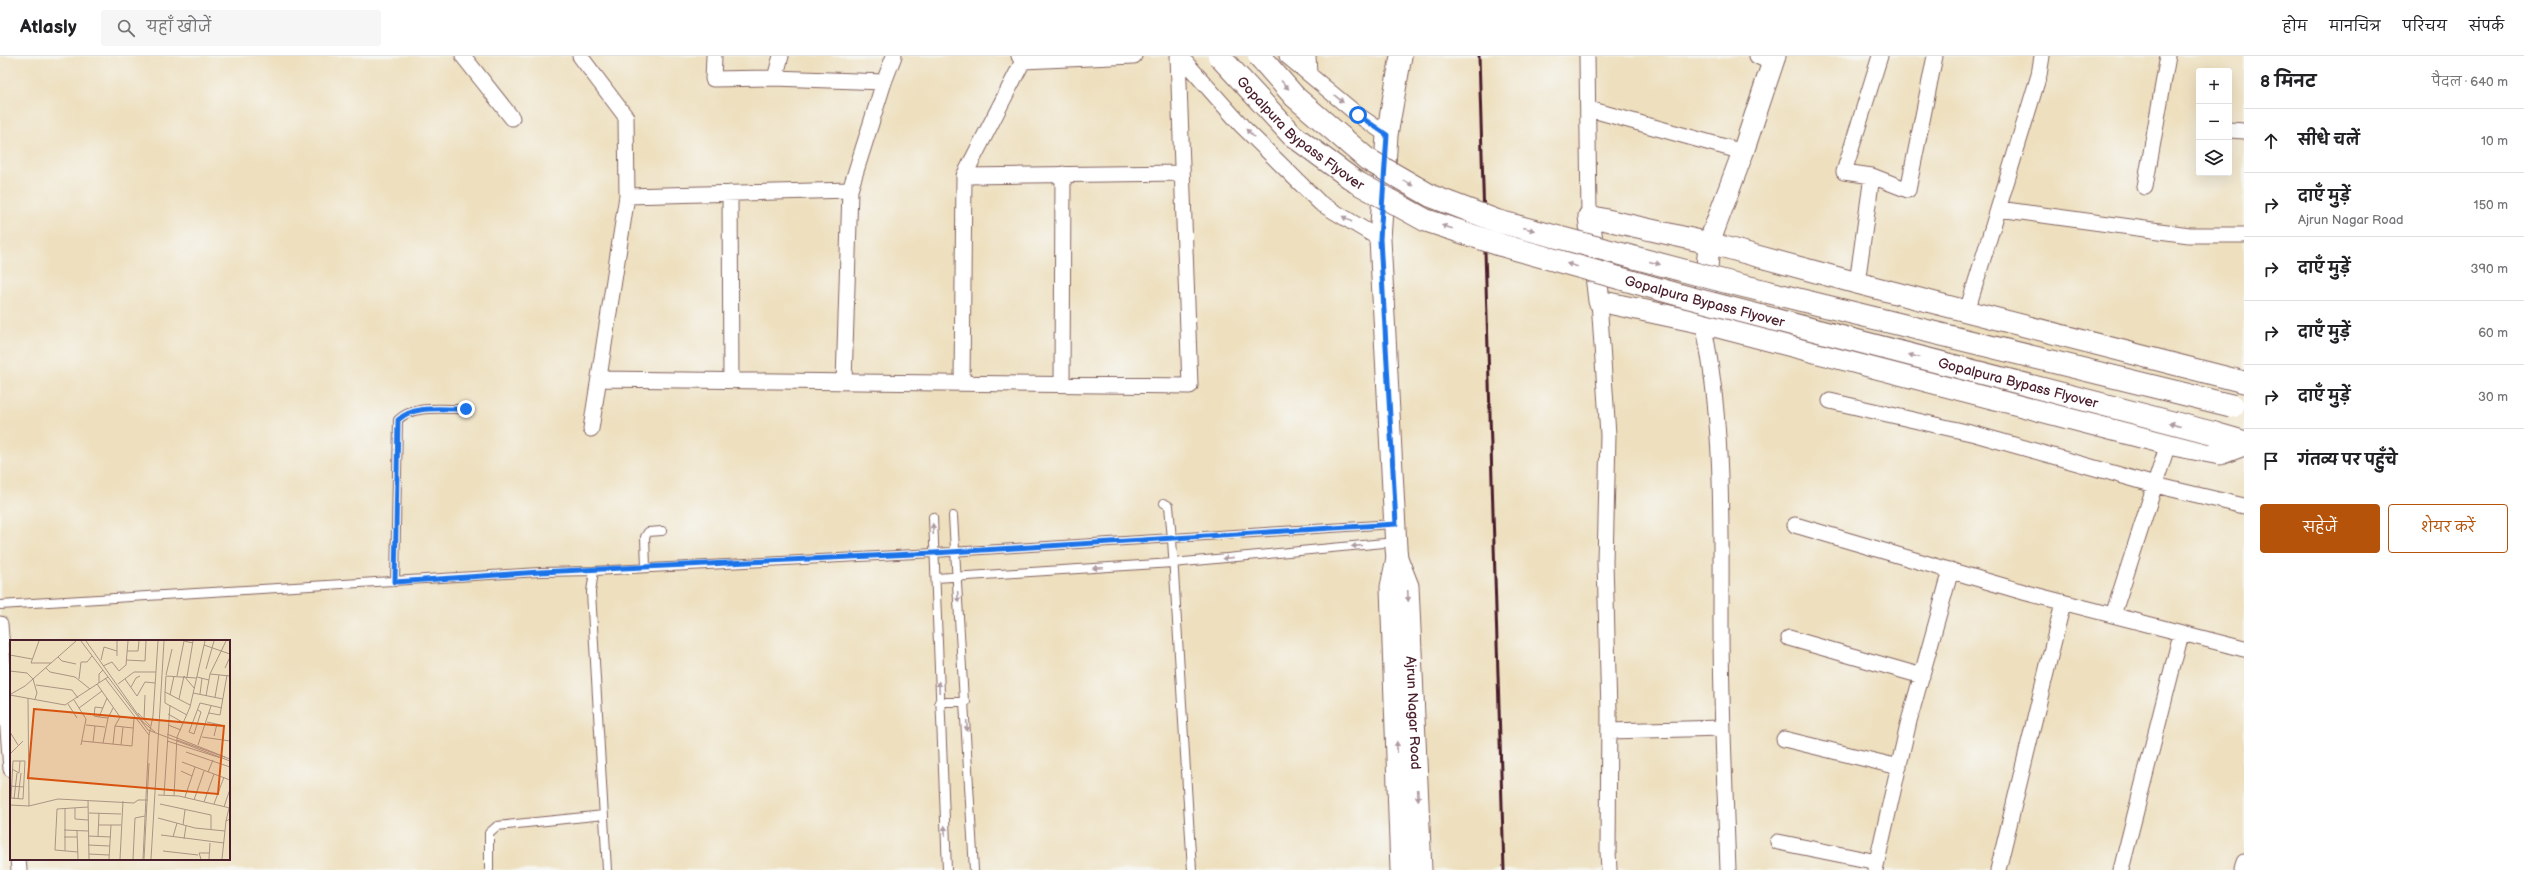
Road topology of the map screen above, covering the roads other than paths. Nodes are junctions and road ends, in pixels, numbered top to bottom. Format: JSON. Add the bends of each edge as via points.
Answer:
{"nodes":[{"id":1,"x":463,"y":56,"type":"edge"},
{"id":2,"x":580,"y":56,"type":"edge"},
{"id":3,"x":714,"y":56,"type":"edge"},
{"id":4,"x":781,"y":56,"type":"edge"},
{"id":5,"x":894,"y":56,"type":"edge"},
{"id":6,"x":1134,"y":56,"type":"edge"},
{"id":7,"x":1179,"y":56,"type":"edge"},
{"id":8,"x":1219,"y":56,"type":"edge"},
{"id":9,"x":1259,"y":56,"type":"edge"},
{"id":10,"x":1287,"y":56,"type":"edge"},
{"id":11,"x":1308,"y":56,"type":"edge"},
{"id":12,"x":1401,"y":56,"type":"edge"},
{"id":13,"x":1587,"y":56,"type":"edge"},
{"id":14,"x":1880,"y":56,"type":"edge"},
{"id":15,"x":1935,"y":56,"type":"edge"},
{"id":16,"x":2042,"y":56,"type":"edge"},
{"id":17,"x":2168,"y":56,"type":"edge"},
{"id":18,"x":1021,"y":58,"type":"edge"},
{"id":19,"x":1768,"y":58,"type":"edge"},
{"id":20,"x":1309,"y":74,"type":"junction"},
{"id":21,"x":775,"y":78,"type":"junction"},
{"id":22,"x":884,"y":82,"type":"junction"},
{"id":23,"x":1589,"y":109,"type":"junction"},
{"id":24,"x":512,"y":118,"type":"dead end"},
{"id":25,"x":2232,"y":130,"type":"edge"},
{"id":26,"x":2244,"y":131,"type":"edge"},
{"id":27,"x":1387,"y":135,"type":"junction"},
{"id":28,"x":1743,"y":152,"type":"junction"},
{"id":29,"x":1182,"y":173,"type":"junction"},
{"id":30,"x":1063,"y":174,"type":"junction"},
{"id":31,"x":964,"y":176,"type":"junction"},
{"id":32,"x":1872,"y":176,"type":"junction"},
{"id":33,"x":2145,"y":187,"type":"dead end"},
{"id":34,"x":850,"y":190,"type":"junction"},
{"id":35,"x":730,"y":193,"type":"junction"},
{"id":36,"x":627,"y":196,"type":"junction"},
{"id":37,"x":1999,"y":209,"type":"junction"},
{"id":38,"x":1589,"y":216,"type":"junction"},
{"id":39,"x":2244,"y":235,"type":"edge"},
{"id":40,"x":1380,"y":239,"type":"junction"},
{"id":41,"x":1709,"y":243,"type":"junction"},
{"id":42,"x":1857,"y":284,"type":"junction"},
{"id":43,"x":1599,"y":301,"type":"junction"},
{"id":44,"x":1967,"y":311,"type":"junction"},
{"id":45,"x":1703,"y":324,"type":"junction"},
{"id":46,"x":599,"y":379,"type":"junction"},
{"id":47,"x":731,"y":381,"type":"junction"},
{"id":48,"x":844,"y":382,"type":"junction"},
{"id":49,"x":2244,"y":382,"type":"edge"},
{"id":50,"x":962,"y":383,"type":"junction"},
{"id":51,"x":1062,"y":384,"type":"junction"},
{"id":52,"x":1830,"y":401,"type":"dead end"},
{"id":53,"x":2239,"y":407,"type":"edge"},
{"id":54,"x":466,"y":409,"type":"dead end"},
{"id":55,"x":591,"y":428,"type":"dead end"},
{"id":56,"x":2244,"y":443,"type":"edge"},
{"id":57,"x":2168,"y":444,"type":"junction"},
{"id":58,"x":2155,"y":485,"type":"junction"},
{"id":59,"x":1164,"y":503,"type":"dead end"},
{"id":60,"x":2244,"y":506,"type":"edge"},
{"id":61,"x":953,"y":516,"type":"dead end"},
{"id":62,"x":933,"y":518,"type":"dead end"},
{"id":63,"x":1795,"y":525,"type":"dead end"},
{"id":64,"x":662,"y":531,"type":"dead end"},
{"id":65,"x":1172,"y":539,"type":"junction"},
{"id":66,"x":1396,"y":541,"type":"junction"},
{"id":67,"x":956,"y":552,"type":"junction"},
{"id":68,"x":934,"y":553,"type":"junction"},
{"id":69,"x":1173,"y":563,"type":"junction"},
{"id":70,"x":646,"y":568,"type":"junction"},
{"id":71,"x":1951,"y":570,"type":"junction"},
{"id":72,"x":594,"y":571,"type":"junction"},
{"id":73,"x":956,"y":576,"type":"junction"},
{"id":74,"x":936,"y":578,"type":"junction"},
{"id":75,"x":395,"y":582,"type":"junction"},
{"id":76,"x":2063,"y":603,"type":"junction"},
{"id":77,"x":0,"y":606,"type":"edge"},
{"id":78,"x":2113,"y":615,"type":"junction"},
{"id":79,"x":0,"y":624,"type":"edge"},
{"id":80,"x":2181,"y":634,"type":"junction"},
{"id":81,"x":1789,"y":638,"type":"dead end"},
{"id":82,"x":2244,"y":649,"type":"edge"},
{"id":83,"x":1922,"y":676,"type":"junction"},
{"id":84,"x":939,"y":702,"type":"junction"},
{"id":85,"x":966,"y":702,"type":"junction"},
{"id":86,"x":1723,"y":728,"type":"junction"},
{"id":87,"x":1609,"y":731,"type":"junction"},
{"id":88,"x":1784,"y":739,"type":"dead end"},
{"id":89,"x":10,"y":756,"type":"edge"},
{"id":90,"x":1899,"y":767,"type":"junction"},
{"id":91,"x":604,"y":815,"type":"junction"},
{"id":92,"x":1778,"y":842,"type":"dead end"},
{"id":93,"x":18,"y":860,"type":"edge"},
{"id":94,"x":2244,"y":862,"type":"edge"},
{"id":95,"x":1876,"y":866,"type":"edge"},
{"id":96,"x":19,"y":870,"type":"edge"},
{"id":97,"x":489,"y":870,"type":"edge"},
{"id":98,"x":607,"y":870,"type":"edge"},
{"id":99,"x":946,"y":870,"type":"edge"},
{"id":100,"x":974,"y":870,"type":"edge"},
{"id":101,"x":1192,"y":870,"type":"edge"},
{"id":102,"x":1401,"y":870,"type":"edge"},
{"id":103,"x":1421,"y":870,"type":"edge"},
{"id":104,"x":1609,"y":870,"type":"edge"},
{"id":105,"x":1728,"y":870,"type":"edge"},
{"id":106,"x":1998,"y":870,"type":"edge"},
{"id":107,"x":2121,"y":870,"type":"edge"},
{"id":108,"x":2242,"y":870,"type":"edge"}],
"edges":[{"from":1,"to":24,"type":"street"},
{"from":2,"to":36,"type":"street","via":[[626,117]]},
{"from":3,"to":21,"type":"street","via":[[713,79]]},
{"from":4,"to":21,"type":"street"},
{"from":5,"to":22,"type":"street"},
{"from":6,"to":18,"type":"street"},
{"from":7,"to":29,"type":"street"},
{"from":40,"to":7,"type":"street","one_way":true,"via":[[1320,203],[1242,126]]},
{"from":56,"to":8,"type":"main road","name":"Gopalpura Bypass Flyover","one_way":true,"bridge":true,"via":[[1687,297],[1501,245],[1425,220],[1356,182],[1292,135]]},
{"from":9,"to":53,"type":"main road","name":"Gopalpura Bypass Flyover","one_way":true,"bridge":true,"via":[[1295,97],[1367,159],[1431,196],[1498,221],[1723,281]]},
{"from":10,"to":20,"type":"street"},
{"from":11,"to":20,"type":"street"},
{"from":12,"to":27,"type":"street","name":"Ajrun Nagar Road"},
{"from":13,"to":23,"type":"street"},
{"from":14,"to":32,"type":"street","via":[[1844,172]]},
{"from":15,"to":32,"type":"street","via":[[1908,190]]},
{"from":16,"to":37,"type":"street","via":[[2039,75]]},
{"from":17,"to":33,"type":"street"},
{"from":18,"to":31,"type":"street"},
{"from":19,"to":28,"type":"street"},
{"from":20,"to":27,"type":"street","one_way":true,"via":[[1358,115]]},
{"from":21,"to":22,"type":"street"},
{"from":22,"to":34,"type":"street"},
{"from":23,"to":28,"type":"street"},
{"from":23,"to":38,"type":"street"},
{"from":25,"to":26,"type":"street"},
{"from":27,"to":40,"type":"street","name":"Ajrun Nagar Road"},
{"from":28,"to":41,"type":"street"},
{"from":29,"to":30,"type":"street"},
{"from":29,"to":51,"type":"street","via":[[1190,386]]},
{"from":30,"to":31,"type":"street"},
{"from":30,"to":51,"type":"street"},
{"from":31,"to":50,"type":"street"},
{"from":32,"to":42,"type":"street"},
{"from":34,"to":35,"type":"street"},
{"from":34,"to":48,"type":"street"},
{"from":35,"to":36,"type":"street"},
{"from":35,"to":47,"type":"street"},
{"from":36,"to":46,"type":"street"},
{"from":37,"to":39,"type":"street","via":[[2189,234]]},
{"from":37,"to":44,"type":"street"},
{"from":38,"to":41,"type":"street"},
{"from":38,"to":43,"type":"street"},
{"from":40,"to":66,"type":"street","name":"Ajrun Nagar Road"},
{"from":41,"to":42,"type":"street"},
{"from":41,"to":45,"type":"street"},
{"from":42,"to":44,"type":"street"},
{"from":43,"to":45,"type":"street"},
{"from":43,"to":87,"type":"street","via":[[1608,435],[1605,562]]},
{"from":44,"to":49,"type":"street"},
{"from":45,"to":57,"type":"street"},
{"from":45,"to":86,"type":"street","via":[[1711,360],[1719,462]]},
{"from":46,"to":47,"type":"street"},
{"from":46,"to":55,"type":"street"},
{"from":47,"to":48,"type":"street"},
{"from":48,"to":50,"type":"street"},
{"from":50,"to":51,"type":"street"},
{"from":52,"to":58,"type":"street","via":[[1975,434]]},
{"from":54,"to":75,"type":"lane","via":[[414,411],[404,414],[398,420]]},
{"from":56,"to":57,"type":"street","via":[[2220,454]]},
{"from":57,"to":58,"type":"street"},
{"from":58,"to":60,"type":"street"},
{"from":58,"to":78,"type":"street"},
{"from":59,"to":65,"type":"lane","via":[[1169,506]]},
{"from":61,"to":67,"type":"lane"},
{"from":68,"to":62,"type":"lane","one_way":true},
{"from":63,"to":71,"type":"street"},
{"from":64,"to":70,"type":"lane","via":[[648,532],[644,537]]},
{"from":65,"to":66,"type":"lane"},
{"from":65,"to":67,"type":"lane"},
{"from":65,"to":69,"type":"lane"},
{"from":66,"to":69,"type":"lane","one_way":true},
{"from":102,"to":66,"type":"street","name":"Ajrun Nagar Road","one_way":true,"via":[[1391,587]]},
{"from":66,"to":103,"type":"street","name":"Ajrun Nagar Road","one_way":true,"via":[[1408,586]]},
{"from":67,"to":68,"type":"lane"},
{"from":67,"to":73,"type":"lane"},
{"from":68,"to":70,"type":"lane"},
{"from":68,"to":74,"type":"lane"},
{"from":69,"to":73,"type":"lane","one_way":true},
{"from":69,"to":101,"type":"lane"},
{"from":70,"to":72,"type":"lane"},
{"from":71,"to":76,"type":"street"},
{"from":71,"to":83,"type":"street"},
{"from":72,"to":75,"type":"lane"},
{"from":72,"to":91,"type":"lane","via":[[591,592]]},
{"from":73,"to":74,"type":"lane"},
{"from":73,"to":85,"type":"lane","one_way":true},
{"from":84,"to":74,"type":"lane","one_way":true},
{"from":75,"to":77,"type":"lane"},
{"from":76,"to":78,"type":"street"},
{"from":76,"to":106,"type":"street"},
{"from":78,"to":80,"type":"street"},
{"from":79,"to":89,"type":"street"},
{"from":80,"to":82,"type":"street"},
{"from":80,"to":107,"type":"street"},
{"from":81,"to":83,"type":"street"},
{"from":83,"to":90,"type":"street"},
{"from":84,"to":85,"type":"lane"},
{"from":99,"to":84,"type":"lane","one_way":true},
{"from":85,"to":100,"type":"lane","one_way":true},
{"from":86,"to":87,"type":"street"},
{"from":86,"to":105,"type":"street"},
{"from":87,"to":104,"type":"street"},
{"from":88,"to":90,"type":"street"},
{"from":90,"to":95,"type":"street"},
{"from":91,"to":97,"type":"lane","via":[[498,826],[489,833]]},
{"from":91,"to":98,"type":"lane"},
{"from":92,"to":95,"type":"street"},
{"from":93,"to":96,"type":"street"},
{"from":94,"to":108,"type":"street"}]}
